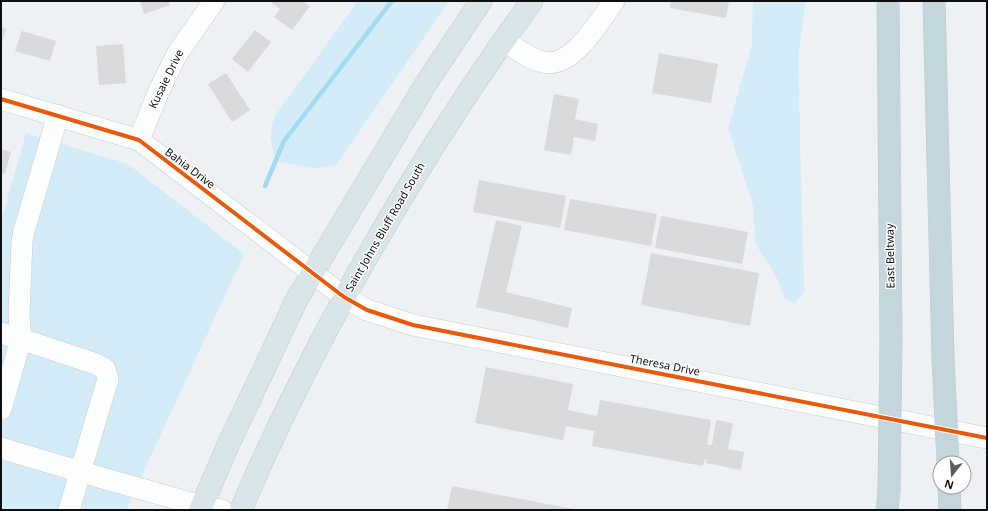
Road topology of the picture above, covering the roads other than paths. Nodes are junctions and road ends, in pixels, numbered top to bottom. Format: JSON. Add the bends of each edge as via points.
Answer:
{"nodes":[{"id":1,"x":214,"y":1,"type":"edge"},
{"id":2,"x":481,"y":1,"type":"edge"},
{"id":3,"x":532,"y":1,"type":"edge"},
{"id":4,"x":614,"y":1,"type":"edge"},
{"id":5,"x":888,"y":1,"type":"edge"},
{"id":6,"x":934,"y":1,"type":"edge"},
{"id":7,"x":504,"y":40,"type":"junction"},
{"id":8,"x":1,"y":99,"type":"edge"},
{"id":9,"x":58,"y":115,"type":"junction"},
{"id":10,"x":139,"y":140,"type":"junction"},
{"id":11,"x":312,"y":272,"type":"junction"},
{"id":12,"x":344,"y":297,"type":"junction"},
{"id":13,"x":1,"y":334,"type":"edge"},
{"id":14,"x":21,"y":339,"type":"junction"},
{"id":15,"x":1,"y":409,"type":"edge"},
{"id":16,"x":987,"y":438,"type":"edge"},
{"id":17,"x":1,"y":448,"type":"edge"},
{"id":18,"x":948,"y":455,"type":"edge"},
{"id":19,"x":81,"y":472,"type":"junction"},
{"id":20,"x":888,"y":504,"type":"edge"},
{"id":21,"x":208,"y":509,"type":"edge"},
{"id":22,"x":69,"y":510,"type":"edge"},
{"id":23,"x":241,"y":510,"type":"edge"}],
"edges":[{"from":1,"to":10,"type":"street","name":"Kusaie Drive","via":[[177,54]]},
{"from":2,"to":11,"type":"main road","via":[[427,82]]},
{"from":3,"to":7,"type":"main road","name":"Saint Johns Bluff Road South"},
{"from":4,"to":7,"type":"street","via":[[581,45],[568,57],[552,63],[535,60]]},
{"from":5,"to":20,"type":"highway","name":"East Beltway","bridge":true,"via":[[891,341]]},
{"from":6,"to":18,"type":"highway","bridge":true,"via":[[942,358]]},
{"from":7,"to":12,"type":"main road","name":"Saint Johns Bluff Road South","via":[[424,160]]},
{"from":8,"to":9,"type":"street","name":"Bahia Drive"},
{"from":9,"to":10,"type":"street","name":"Bahia Drive"},
{"from":9,"to":14,"type":"street","via":[[22,241]]},
{"from":10,"to":11,"type":"street","name":"Bahia Drive"},
{"from":11,"to":12,"type":"street","name":"Bahia Drive"},
{"from":11,"to":21,"type":"main road","via":[[245,408]]},
{"from":12,"to":16,"type":"street","name":"Theresa Drive","via":[[367,310],[413,325]]},
{"from":12,"to":23,"type":"main road","name":"Saint Johns Bluff Road South","via":[[296,390]]},
{"from":13,"to":14,"type":"street"},
{"from":14,"to":15,"type":"street"},
{"from":14,"to":19,"type":"street","via":[[105,369],[108,379]]},
{"from":17,"to":19,"type":"street"},
{"from":19,"to":21,"type":"street"},
{"from":19,"to":22,"type":"street"}]}
